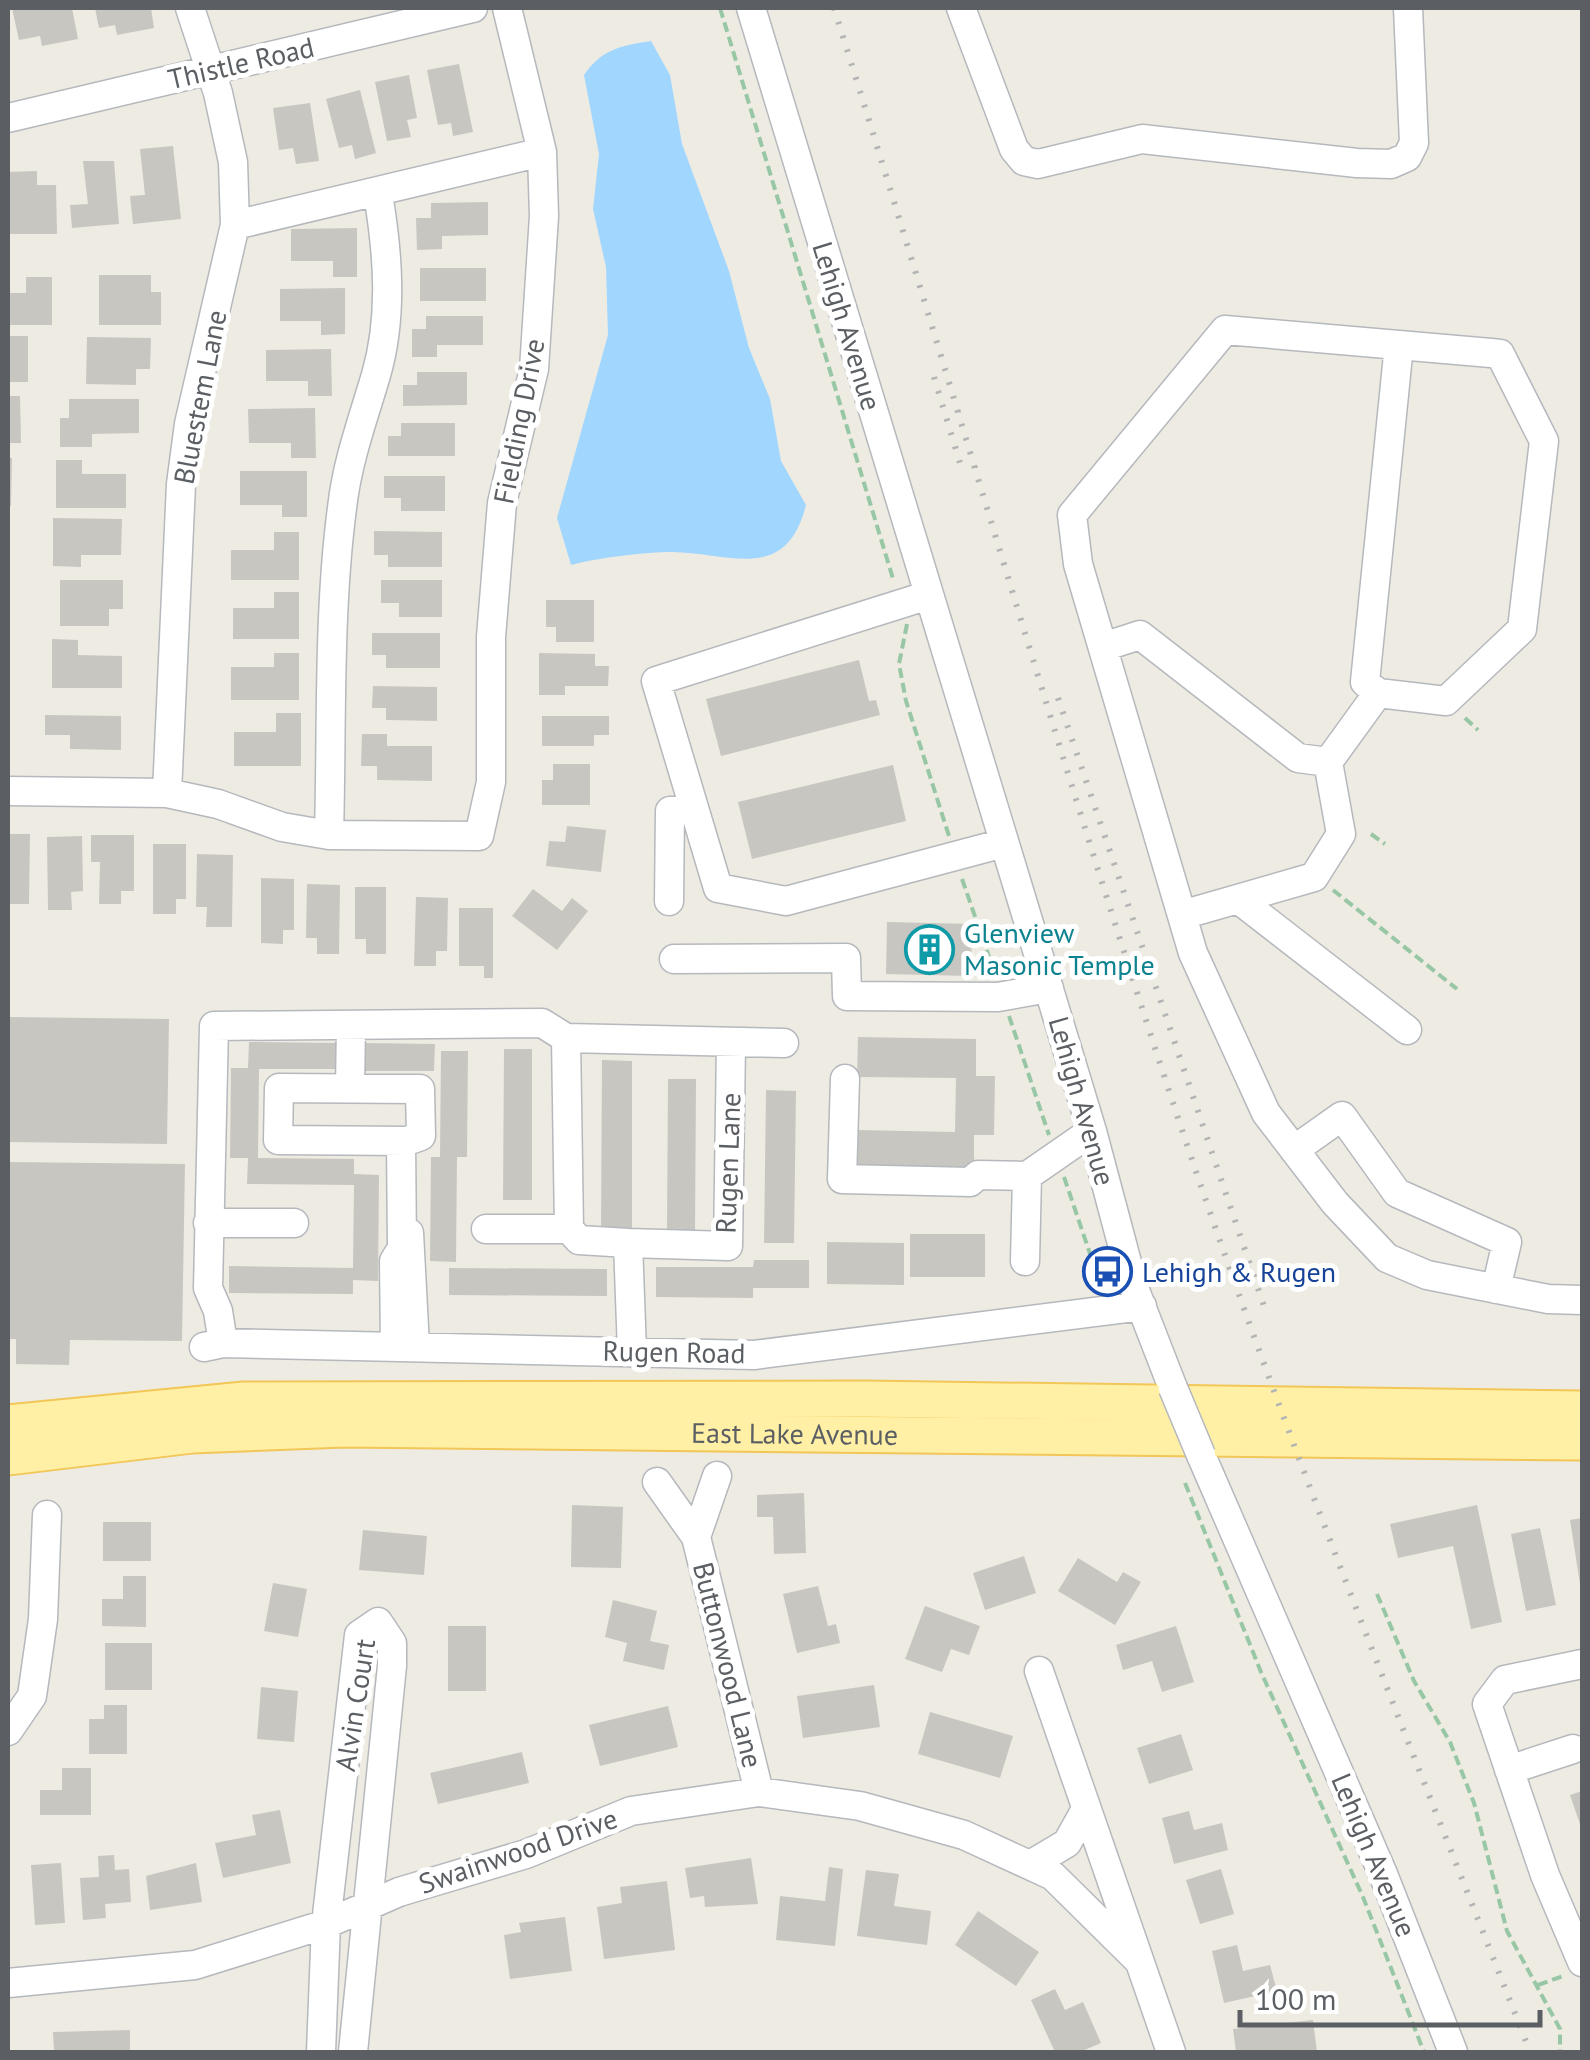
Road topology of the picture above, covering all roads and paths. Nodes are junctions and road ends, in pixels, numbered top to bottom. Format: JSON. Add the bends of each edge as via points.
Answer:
{"nodes":[{"id":1,"x":190,"y":8,"type":"edge"},
{"id":2,"x":473,"y":8,"type":"edge"},
{"id":3,"x":508,"y":8,"type":"edge"},
{"id":4,"x":720,"y":8,"type":"edge"},
{"id":5,"x":751,"y":8,"type":"edge"},
{"id":6,"x":960,"y":8,"type":"edge"},
{"id":7,"x":1408,"y":8,"type":"edge"},
{"id":8,"x":211,"y":70,"type":"junction"},
{"id":9,"x":8,"y":118,"type":"edge"},
{"id":10,"x":542,"y":152,"type":"junction"},
{"id":11,"x":378,"y":194,"type":"junction"},
{"id":12,"x":235,"y":225,"type":"junction"},
{"id":13,"x":1400,"y":346,"type":"junction"},
{"id":14,"x":929,"y":595,"type":"junction"},
{"id":15,"x":900,"y":604,"type":"junction"},
{"id":16,"x":1103,"y":648,"type":"junction"},
{"id":17,"x":1378,"y":693,"type":"junction"},
{"id":18,"x":1465,"y":718,"type":"dead end"},
{"id":19,"x":1478,"y":730,"type":"dead end"},
{"id":20,"x":1328,"y":762,"type":"junction"},
{"id":21,"x":8,"y":791,"type":"edge"},
{"id":22,"x":167,"y":793,"type":"junction"},
{"id":23,"x":694,"y":810,"type":"junction"},
{"id":24,"x":1371,"y":834,"type":"dead end"},
{"id":25,"x":329,"y":836,"type":"junction"},
{"id":26,"x":1004,"y":843,"type":"junction"},
{"id":27,"x":1385,"y":844,"type":"dead end"},
{"id":28,"x":955,"y":856,"type":"junction"},
{"id":29,"x":1330,"y":887,"type":"dead end"},
{"id":30,"x":1238,"y":899,"type":"junction"},
{"id":31,"x":669,"y":900,"type":"dead end"},
{"id":32,"x":1182,"y":915,"type":"junction"},
{"id":33,"x":674,"y":959,"type":"dead end"},
{"id":34,"x":1048,"y":988,"type":"junction"},
{"id":35,"x":1457,"y":989,"type":"dead end"},
{"id":36,"x":1002,"y":996,"type":"junction"},
{"id":37,"x":351,"y":1025,"type":"junction"},
{"id":38,"x":1407,"y":1030,"type":"dead end"},
{"id":39,"x":566,"y":1038,"type":"junction"},
{"id":40,"x":731,"y":1042,"type":"junction"},
{"id":41,"x":784,"y":1043,"type":"dead end"},
{"id":42,"x":845,"y":1079,"type":"dead end"},
{"id":43,"x":350,"y":1088,"type":"junction"},
{"id":44,"x":1092,"y":1132,"type":"junction"},
{"id":45,"x":404,"y":1141,"type":"junction"},
{"id":46,"x":1294,"y":1150,"type":"junction"},
{"id":47,"x":1056,"y":1156,"type":"junction"},
{"id":48,"x":1026,"y":1176,"type":"junction"},
{"id":49,"x":208,"y":1223,"type":"junction"},
{"id":50,"x":294,"y":1223,"type":"dead end"},
{"id":51,"x":486,"y":1229,"type":"dead end"},
{"id":52,"x":569,"y":1229,"type":"junction"},
{"id":53,"x":628,"y":1243,"type":"junction"},
{"id":54,"x":1025,"y":1261,"type":"dead end"},
{"id":55,"x":1496,"y":1289,"type":"junction"},
{"id":56,"x":1103,"y":1292,"type":"dead end"},
{"id":57,"x":1582,"y":1300,"type":"edge"},
{"id":58,"x":1142,"y":1306,"type":"junction"},
{"id":59,"x":405,"y":1346,"type":"junction"},
{"id":60,"x":632,"y":1352,"type":"junction"},
{"id":61,"x":1582,"y":1409,"type":"edge"},
{"id":62,"x":8,"y":1423,"type":"edge"},
{"id":63,"x":1582,"y":1442,"type":"edge"},
{"id":64,"x":8,"y":1457,"type":"edge"},
{"id":65,"x":1191,"y":1462,"type":"junction"},
{"id":66,"x":717,"y":1476,"type":"dead end"},
{"id":67,"x":657,"y":1482,"type":"dead end"},
{"id":68,"x":47,"y":1515,"type":"dead end"},
{"id":69,"x":696,"y":1537,"type":"junction"},
{"id":70,"x":1378,"y":1594,"type":"dead end"},
{"id":71,"x":1582,"y":1664,"type":"edge"},
{"id":72,"x":1039,"y":1671,"type":"dead end"},
{"id":73,"x":8,"y":1731,"type":"edge"},
{"id":74,"x":1573,"y":1750,"type":"dead end"},
{"id":75,"x":1510,"y":1770,"type":"junction"},
{"id":76,"x":759,"y":1792,"type":"junction"},
{"id":77,"x":1086,"y":1809,"type":"junction"},
{"id":78,"x":1030,"y":1865,"type":"junction"},
{"id":79,"x":370,"y":1905,"type":"junction"},
{"id":80,"x":326,"y":1924,"type":"junction"},
{"id":81,"x":1138,"y":1960,"type":"junction"},
{"id":82,"x":1575,"y":1968,"type":"edge"},
{"id":83,"x":8,"y":1984,"type":"edge"},
{"id":84,"x":1538,"y":1985,"type":"junction"},
{"id":85,"x":321,"y":2052,"type":"edge"},
{"id":86,"x":352,"y":2052,"type":"edge"},
{"id":87,"x":1171,"y":2052,"type":"edge"},
{"id":88,"x":1424,"y":2052,"type":"edge"},
{"id":89,"x":1453,"y":2052,"type":"edge"},
{"id":90,"x":1560,"y":2052,"type":"edge"}],
"edges":[{"from":1,"to":8,"type":"street","name":"Bluestem Lane"},
{"from":2,"to":8,"type":"street","name":"Thistle Road"},
{"from":3,"to":10,"type":"street","name":"Fielding Drive"},
{"from":4,"to":15,"type":"path"},
{"from":5,"to":14,"type":"street","name":"Lehigh Avenue"},
{"from":6,"to":7,"type":"street","via":[[1014,149],[1038,164],[1142,139],[1391,164],[1407,157],[1414,143]]},
{"from":8,"to":9,"type":"street","name":"Thistle Road"},
{"from":8,"to":12,"type":"street","name":"Bluestem Lane","via":[[232,162]]},
{"from":10,"to":11,"type":"street"},
{"from":10,"to":25,"type":"street","name":"Fielding Drive","via":[[534,369],[502,503],[491,637],[491,782],[480,836]]},
{"from":11,"to":12,"type":"street"},
{"from":11,"to":25,"type":"street","via":[[387,310],[344,486],[338,538]]},
{"from":12,"to":22,"type":"street","name":"Bluestem Lane","via":[[185,454]]},
{"from":13,"to":16,"type":"street","via":[[1226,330],[1072,515],[1078,564]]},
{"from":13,"to":17,"type":"street","via":[[1365,682]]},
{"from":13,"to":17,"type":"street","via":[[1500,354],[1544,440],[1522,629],[1446,701]]},
{"from":14,"to":15,"type":"street"},
{"from":14,"to":26,"type":"street","name":"Lehigh Avenue"},
{"from":15,"to":23,"type":"street","via":[[656,682]]},
{"from":15,"to":28,"type":"path","via":[[908,628],[899,664],[906,701]]},
{"from":16,"to":20,"type":"street","via":[[1140,635],[1298,758]]},
{"from":16,"to":32,"type":"street"},
{"from":17,"to":20,"type":"street"},
{"from":18,"to":19,"type":"path"},
{"from":20,"to":30,"type":"street","via":[[1341,834],[1314,877]]},
{"from":21,"to":22,"type":"street"},
{"from":22,"to":25,"type":"street"},
{"from":23,"to":28,"type":"street","via":[[718,888],[769,898],[786,900]]},
{"from":23,"to":31,"type":"street","via":[[670,811]]},
{"from":24,"to":27,"type":"path"},
{"from":26,"to":28,"type":"street"},
{"from":26,"to":34,"type":"street","name":"Lehigh Avenue"},
{"from":28,"to":36,"type":"path"},
{"from":29,"to":35,"type":"path"},
{"from":30,"to":32,"type":"street"},
{"from":30,"to":38,"type":"street"},
{"from":32,"to":46,"type":"street","via":[[1232,1046],[1266,1114]]},
{"from":33,"to":36,"type":"street","via":[[846,958],[848,996]]},
{"from":34,"to":36,"type":"street"},
{"from":34,"to":44,"type":"street","name":"Lehigh Avenue"},
{"from":36,"to":47,"type":"path"},
{"from":37,"to":39,"type":"street","via":[[542,1022]]},
{"from":37,"to":43,"type":"street"},
{"from":37,"to":49,"type":"street","via":[[214,1026]]},
{"from":39,"to":40,"type":"street"},
{"from":39,"to":52,"type":"street"},
{"from":40,"to":41,"type":"street"},
{"from":40,"to":53,"type":"street","name":"Rugen Lane","via":[[728,1246]]},
{"from":42,"to":48,"type":"street","via":[[842,1178],[970,1182],[978,1175]]},
{"from":43,"to":45,"type":"street","via":[[420,1089],[421,1136]]},
{"from":43,"to":45,"type":"street","via":[[278,1088],[278,1140]]},
{"from":44,"to":47,"type":"street"},
{"from":44,"to":58,"type":"street","name":"Lehigh Avenue"},
{"from":45,"to":59,"type":"street"},
{"from":46,"to":55,"type":"street","via":[[1388,1258],[1426,1276]]},
{"from":46,"to":55,"type":"street","via":[[1342,1116],[1398,1192],[1507,1242]]},
{"from":47,"to":48,"type":"street"},
{"from":47,"to":56,"type":"path"},
{"from":48,"to":54,"type":"street"},
{"from":49,"to":50,"type":"street"},
{"from":49,"to":59,"type":"street","name":"Rugen Road","via":[[214,1345]]},
{"from":51,"to":52,"type":"street","name":"Rugen Lane"},
{"from":52,"to":53,"type":"street","name":"Rugen Lane","via":[[579,1240]]},
{"from":53,"to":60,"type":"street"},
{"from":55,"to":57,"type":"street"},
{"from":58,"to":60,"type":"street","name":"Rugen Road","via":[[754,1354]]},
{"from":58,"to":65,"type":"street","name":"Lehigh Avenue","bridge":true,"via":[[1174,1388]]},
{"from":59,"to":60,"type":"street","name":"Rugen Road"},
{"from":61,"to":62,"type":"main road","name":"East Lake Avenue","via":[[865,1399],[244,1400]]},
{"from":63,"to":64,"type":"main road","name":"East Lake Avenue","via":[[344,1429],[192,1436]]},
{"from":65,"to":88,"type":"path","via":[[1261,1672]]},
{"from":65,"to":89,"type":"street","name":"Lehigh Avenue","via":[[1384,1874]]},
{"from":66,"to":69,"type":"street","name":"Buttonwood Lane"},
{"from":67,"to":69,"type":"street","name":"Buttonwood Lane"},
{"from":68,"to":73,"type":"street","via":[[44,1619],[32,1696]]},
{"from":69,"to":76,"type":"street","name":"Buttonwood Lane"},
{"from":70,"to":84,"type":"path","via":[[1414,1680],[1450,1742],[1474,1802],[1507,1931]]},
{"from":71,"to":75,"type":"street","via":[[1506,1680],[1495,1690],[1487,1704]]},
{"from":72,"to":77,"type":"street","name":"Swainwood Drive"},
{"from":74,"to":75,"type":"street"},
{"from":75,"to":82,"type":"street"},
{"from":76,"to":78,"type":"street","name":"Swainwood Drive","via":[[860,1806],[964,1835]]},
{"from":76,"to":79,"type":"street","name":"Swainwood Drive","via":[[631,1811]]},
{"from":77,"to":78,"type":"street","via":[[1067,1843]]},
{"from":77,"to":81,"type":"street","name":"Swainwood Drive"},
{"from":78,"to":81,"type":"street","name":"Swainwood Drive","via":[[1054,1876]]},
{"from":79,"to":80,"type":"street","name":"Swainwood Drive"},
{"from":79,"to":80,"type":"street","name":"Alvin Court","via":[[392,1666],[392,1643],[378,1622],[360,1635]]},
{"from":79,"to":86,"type":"street","name":"Alvin Court"},
{"from":80,"to":83,"type":"street","name":"Swainwood Drive","via":[[195,1965]]},
{"from":80,"to":85,"type":"street","name":"Alvin Court"},
{"from":81,"to":87,"type":"street","name":"Swainwood Drive"},
{"from":82,"to":84,"type":"path"},
{"from":84,"to":90,"type":"path","via":[[1560,2029]]}]}
